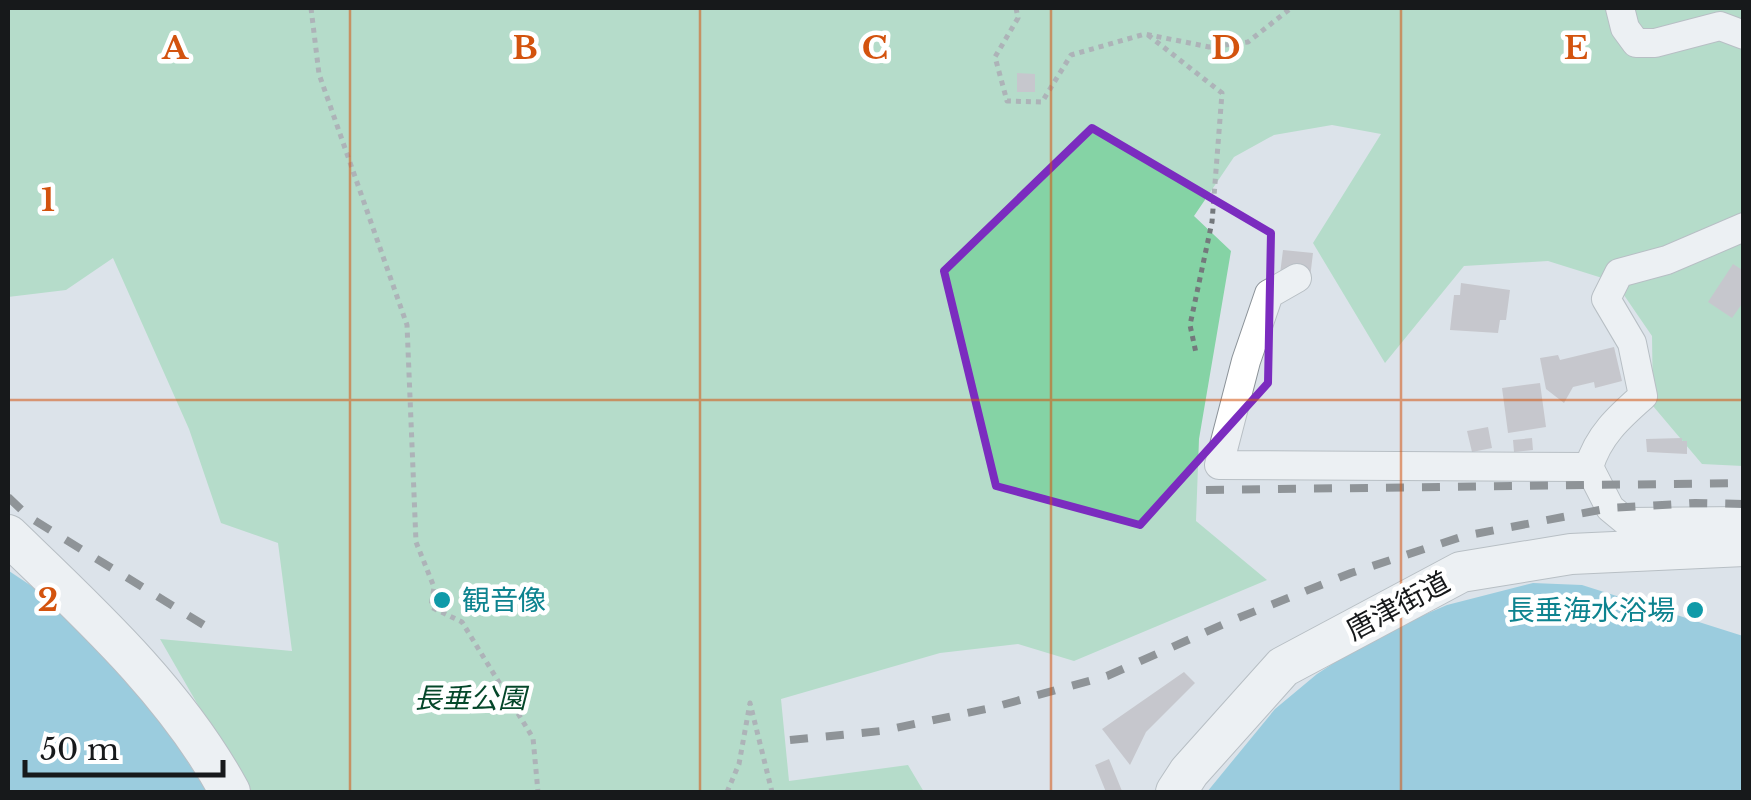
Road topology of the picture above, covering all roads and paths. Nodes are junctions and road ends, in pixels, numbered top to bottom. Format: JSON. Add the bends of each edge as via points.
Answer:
{"nodes":[{"id":1,"x":311,"y":8,"type":"edge"},
{"id":2,"x":1016,"y":8,"type":"edge"},
{"id":3,"x":1291,"y":8,"type":"edge"},
{"id":4,"x":1620,"y":8,"type":"edge"},
{"id":5,"x":1145,"y":34,"type":"junction"},
{"id":6,"x":1744,"y":36,"type":"edge"},
{"id":7,"x":1744,"y":226,"type":"edge"},
{"id":8,"x":1297,"y":278,"type":"dead end"},
{"id":9,"x":1196,"y":352,"type":"dead end"},
{"id":10,"x":1589,"y":467,"type":"junction"},
{"id":11,"x":1744,"y":521,"type":"edge"},
{"id":12,"x":8,"y":534,"type":"edge"},
{"id":13,"x":1744,"y":546,"type":"edge"},
{"id":14,"x":230,"y":792,"type":"edge"},
{"id":15,"x":538,"y":792,"type":"edge"},
{"id":16,"x":727,"y":792,"type":"edge"},
{"id":17,"x":772,"y":792,"type":"edge"},
{"id":18,"x":1176,"y":792,"type":"edge"}],
"edges":[{"from":1,"to":15,"type":"path","via":[[319,74],[407,325],[416,542],[434,587],[430,607],[462,622],[533,738]]},
{"from":2,"to":5,"type":"path","via":[[1018,18],[995,57],[1007,102],[1042,102],[1071,55]]},
{"from":3,"to":5,"type":"path","via":[[1248,42],[1209,47]]},
{"from":4,"to":6,"type":"street","via":[[1636,43],[1720,26]]},
{"from":5,"to":9,"type":"path","via":[[1222,93],[1212,222],[1190,325]]},
{"from":7,"to":10,"type":"street","via":[[1620,273],[1606,299],[1632,343],[1643,396],[1616,419]]},
{"from":8,"to":10,"type":"street","via":[[1269,294],[1219,465]]},
{"from":10,"to":11,"type":"street","via":[[1610,508],[1626,522]]},
{"from":12,"to":14,"type":"street","via":[[146,673]]},
{"from":13,"to":18,"type":"street","name":"唐津街道","via":[[1571,554],[1462,572],[1283,668]]},
{"from":16,"to":17,"type":"path","via":[[750,703]]}]}
